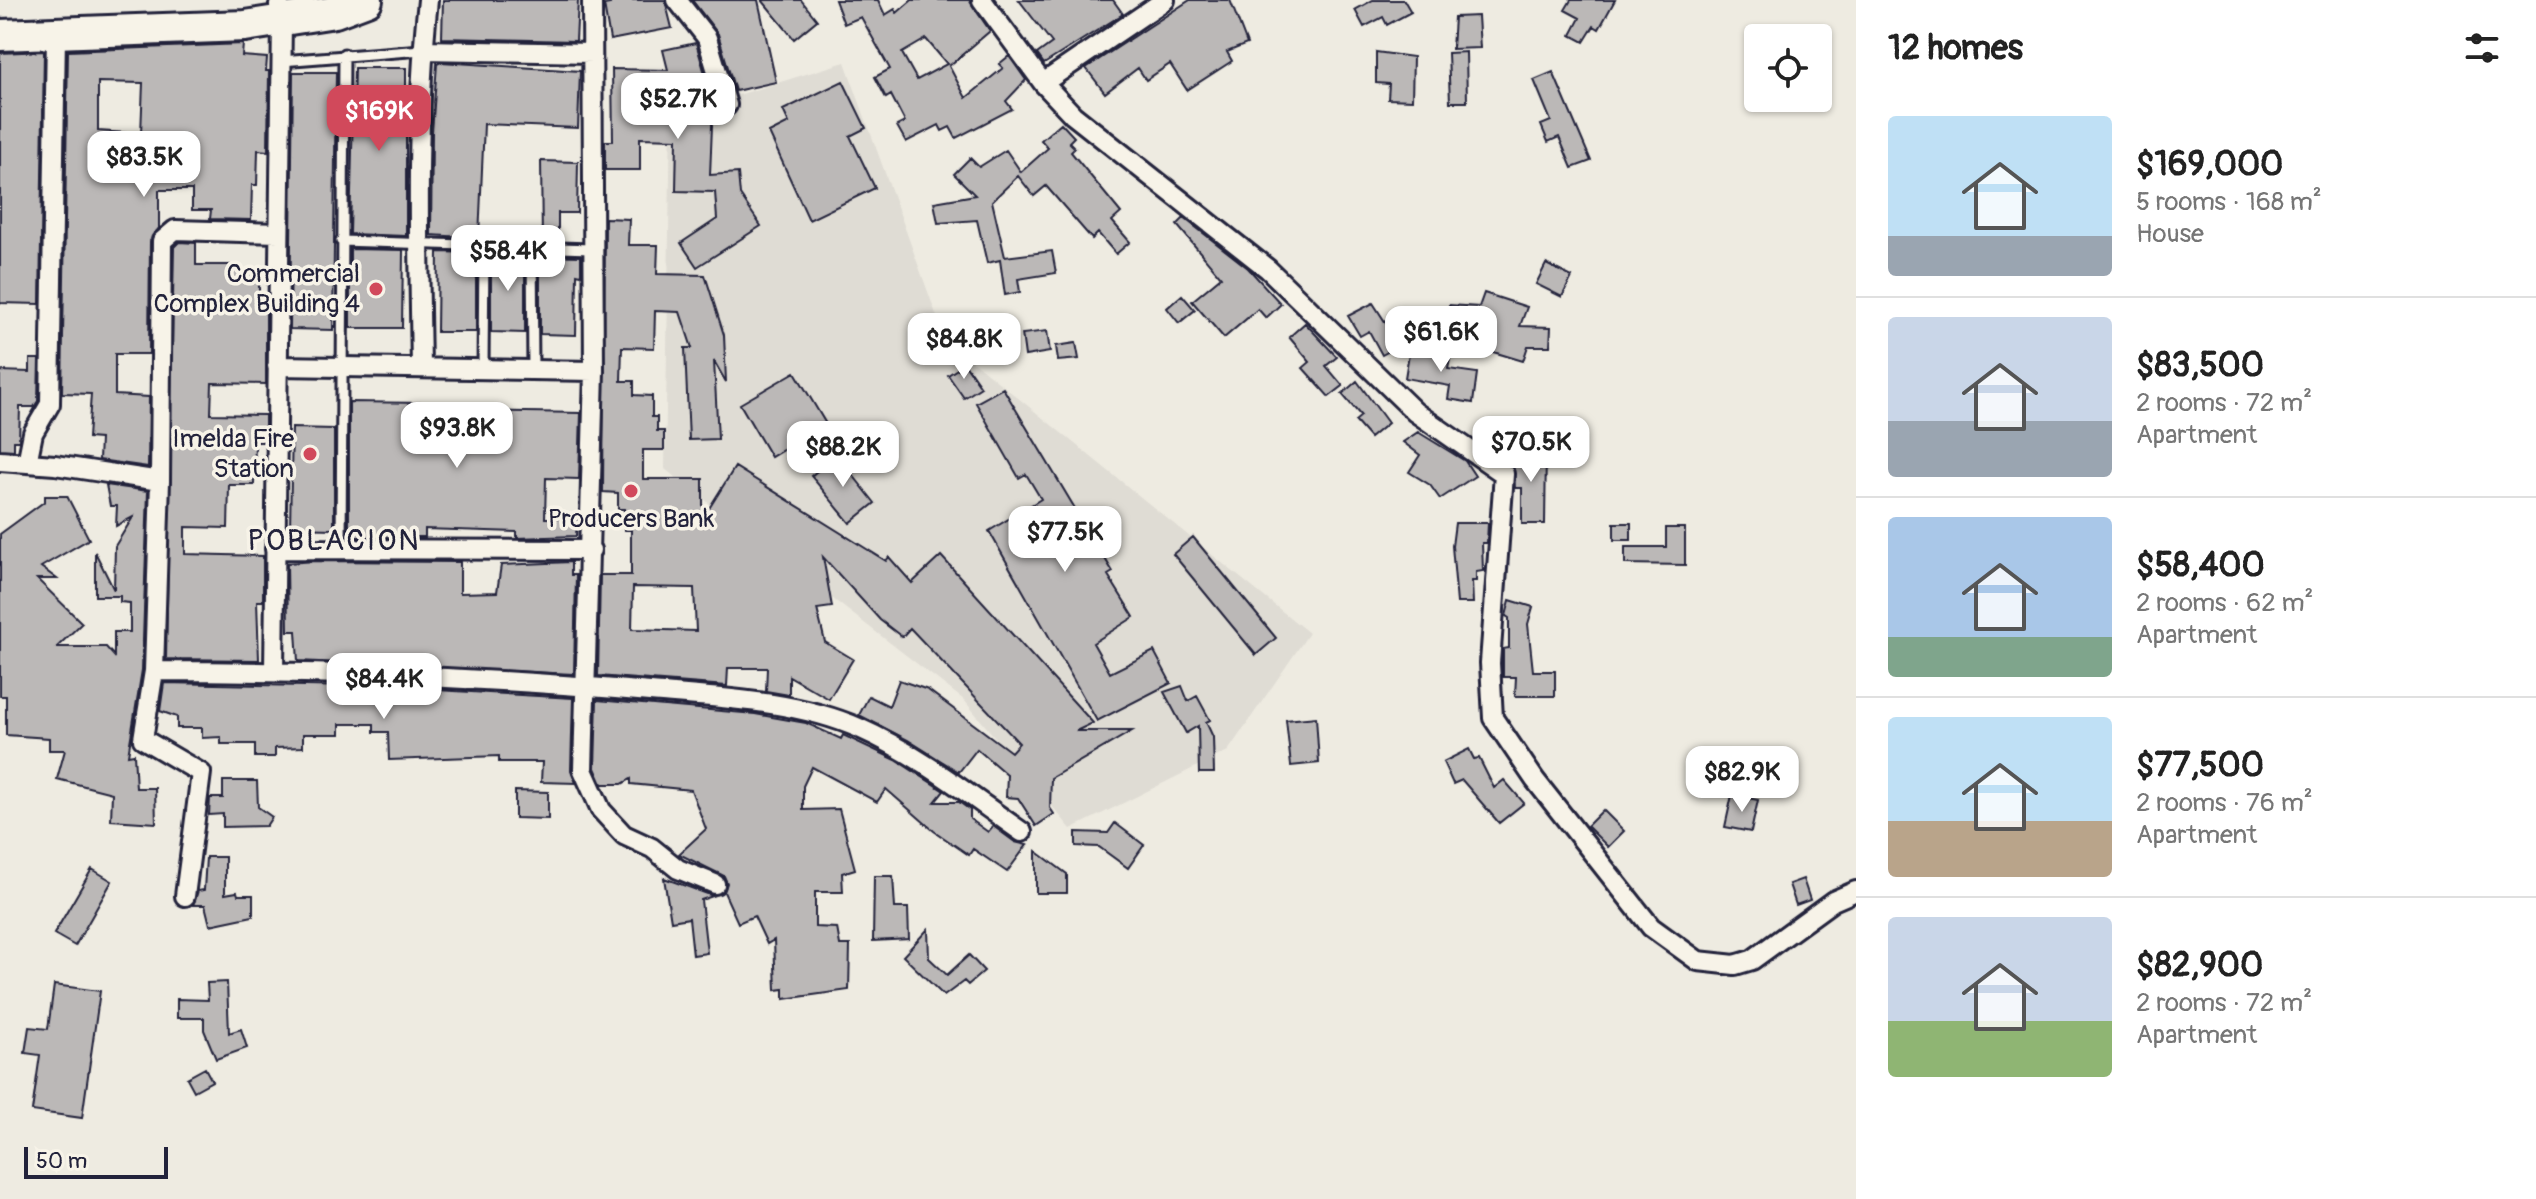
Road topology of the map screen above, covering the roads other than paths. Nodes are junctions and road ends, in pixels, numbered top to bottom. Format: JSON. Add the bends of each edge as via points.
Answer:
{"nodes":[{"id":1,"x":367,"y":0,"type":"edge"},
{"id":2,"x":428,"y":0,"type":"edge"},
{"id":3,"x":592,"y":0,"type":"edge"},
{"id":4,"x":677,"y":0,"type":"edge"},
{"id":5,"x":982,"y":0,"type":"edge"},
{"id":6,"x":1165,"y":0,"type":"edge"},
{"id":7,"x":285,"y":8,"type":"edge"},
{"id":8,"x":0,"y":23,"type":"edge"},
{"id":9,"x":56,"y":34,"type":"junction"},
{"id":10,"x":0,"y":35,"type":"edge"},
{"id":11,"x":422,"y":50,"type":"junction"},
{"id":12,"x":592,"y":53,"type":"junction"},
{"id":13,"x":344,"y":54,"type":"junction"},
{"id":14,"x":281,"y":61,"type":"junction"},
{"id":15,"x":1043,"y":83,"type":"junction"},
{"id":16,"x":727,"y":105,"type":"dead end"},
{"id":17,"x":278,"y":233,"type":"junction"},
{"id":18,"x":341,"y":241,"type":"junction"},
{"id":19,"x":419,"y":242,"type":"junction"},
{"id":20,"x":484,"y":244,"type":"junction"},
{"id":21,"x":532,"y":247,"type":"junction"},
{"id":22,"x":591,"y":249,"type":"junction"},
{"id":23,"x":277,"y":366,"type":"junction"},
{"id":24,"x":343,"y":366,"type":"junction"},
{"id":25,"x":421,"y":367,"type":"junction"},
{"id":26,"x":483,"y":369,"type":"junction"},
{"id":27,"x":533,"y":370,"type":"junction"},
{"id":28,"x":594,"y":371,"type":"junction"},
{"id":29,"x":0,"y":461,"type":"edge"},
{"id":30,"x":28,"y":463,"type":"junction"},
{"id":31,"x":160,"y":481,"type":"junction"},
{"id":32,"x":341,"y":548,"type":"junction"},
{"id":33,"x":275,"y":549,"type":"junction"},
{"id":34,"x":591,"y":550,"type":"junction"},
{"id":35,"x":154,"y":671,"type":"junction"},
{"id":36,"x":274,"y":671,"type":"junction"},
{"id":37,"x":584,"y":686,"type":"junction"},
{"id":38,"x":1022,"y":832,"type":"dead end"},
{"id":39,"x":715,"y":884,"type":"dead end"},
{"id":40,"x":1856,"y":891,"type":"edge"},
{"id":41,"x":185,"y":896,"type":"dead end"}],
"edges":[{"from":1,"to":7,"type":"highway","via":[[335,12]]},
{"from":2,"to":11,"type":"street"},
{"from":3,"to":12,"type":"street"},
{"from":4,"to":16,"type":"street","via":[[707,38]]},
{"from":5,"to":15,"type":"street"},
{"from":6,"to":15,"type":"street"},
{"from":7,"to":8,"type":"highway"},
{"from":7,"to":9,"type":"highway","via":[[212,29]]},
{"from":7,"to":14,"type":"street"},
{"from":9,"to":10,"type":"highway"},
{"from":9,"to":30,"type":"street","via":[[50,404],[33,433]]},
{"from":11,"to":12,"type":"street"},
{"from":11,"to":13,"type":"lane"},
{"from":11,"to":19,"type":"street"},
{"from":12,"to":22,"type":"street"},
{"from":13,"to":14,"type":"lane"},
{"from":13,"to":18,"type":"lane"},
{"from":14,"to":17,"type":"street"},
{"from":15,"to":40,"type":"street","via":[[1122,157],[1268,269],[1415,412],[1504,474],[1490,663],[1493,718],[1651,927],[1698,961],[1735,965],[1752,960],[1833,901]]},
{"from":17,"to":23,"type":"street"},
{"from":17,"to":31,"type":"street","via":[[175,230],[162,241]]},
{"from":18,"to":19,"type":"lane"},
{"from":18,"to":24,"type":"lane"},
{"from":19,"to":20,"type":"lane"},
{"from":19,"to":25,"type":"street"},
{"from":20,"to":21,"type":"lane"},
{"from":20,"to":26,"type":"lane"},
{"from":21,"to":22,"type":"lane"},
{"from":21,"to":27,"type":"lane"},
{"from":22,"to":28,"type":"street"},
{"from":23,"to":24,"type":"street"},
{"from":23,"to":33,"type":"street"},
{"from":24,"to":25,"type":"street"},
{"from":24,"to":32,"type":"lane"},
{"from":25,"to":26,"type":"street"},
{"from":26,"to":27,"type":"street"},
{"from":27,"to":28,"type":"street"},
{"from":28,"to":34,"type":"street"},
{"from":29,"to":30,"type":"street"},
{"from":30,"to":31,"type":"street"},
{"from":31,"to":35,"type":"street"},
{"from":32,"to":33,"type":"street"},
{"from":32,"to":34,"type":"street"},
{"from":33,"to":36,"type":"street"},
{"from":34,"to":37,"type":"street"},
{"from":35,"to":36,"type":"street"},
{"from":35,"to":41,"type":"street","via":[[143,739],[201,773]]},
{"from":36,"to":37,"type":"street"},
{"from":37,"to":38,"type":"street","via":[[796,709],[856,727],[914,756]]},
{"from":37,"to":39,"type":"street","via":[[583,770],[601,810],[624,835],[678,869]]}]}
